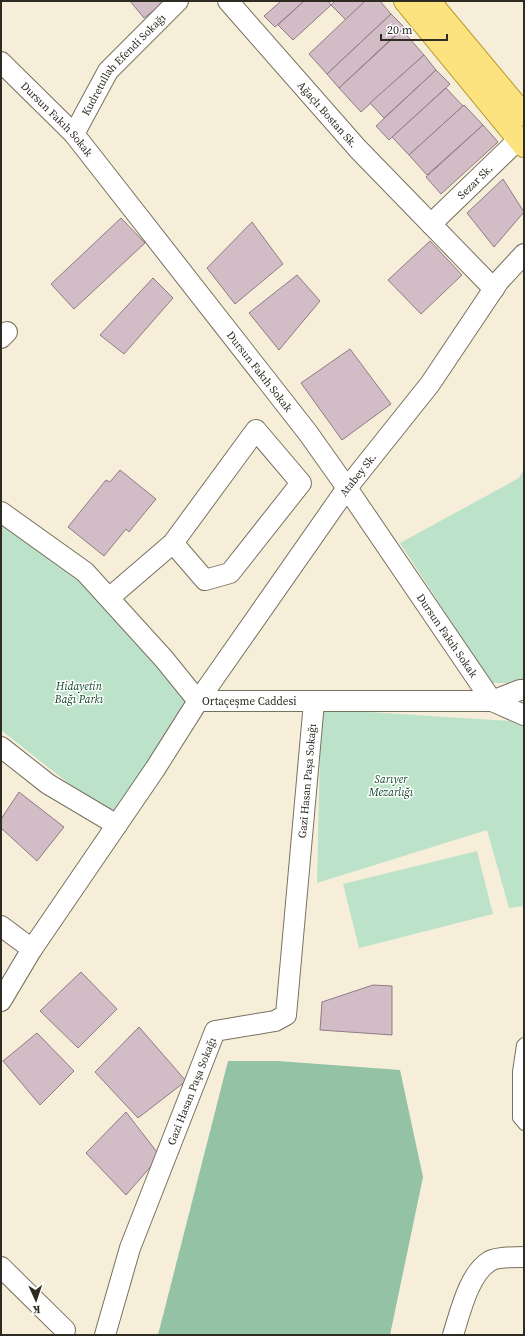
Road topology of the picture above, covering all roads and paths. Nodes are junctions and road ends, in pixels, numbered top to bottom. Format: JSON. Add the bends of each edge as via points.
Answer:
{"nodes":[{"id":1,"x":178,"y":1,"type":"edge"},
{"id":2,"x":228,"y":1,"type":"edge"},
{"id":3,"x":405,"y":1,"type":"edge"},
{"id":4,"x":429,"y":1,"type":"edge"},
{"id":5,"x":1,"y":62,"type":"edge"},
{"id":6,"x":524,"y":115,"type":"edge"},
{"id":7,"x":74,"y":134,"type":"junction"},
{"id":8,"x":521,"y":143,"type":"edge"},
{"id":9,"x":431,"y":224,"type":"junction"},
{"id":10,"x":524,"y":254,"type":"edge"},
{"id":11,"x":494,"y":289,"type":"junction"},
{"id":12,"x":347,"y":488,"type":"junction"},
{"id":13,"x":1,"y":512,"type":"edge"},
{"id":14,"x":173,"y":543,"type":"junction"},
{"id":15,"x":109,"y":598,"type":"junction"},
{"id":16,"x":524,"y":690,"type":"edge"},
{"id":17,"x":198,"y":701,"type":"junction"},
{"id":18,"x":492,"y":701,"type":"junction"},
{"id":19,"x":314,"y":702,"type":"junction"},
{"id":20,"x":524,"y":715,"type":"edge"},
{"id":21,"x":1,"y":747,"type":"edge"},
{"id":22,"x":117,"y":825,"type":"junction"},
{"id":23,"x":1,"y":926,"type":"edge"},
{"id":24,"x":32,"y":949,"type":"junction"},
{"id":25,"x":1,"y":1001,"type":"edge"},
{"id":26,"x":524,"y":1043,"type":"edge"},
{"id":27,"x":524,"y":1125,"type":"edge"},
{"id":28,"x":524,"y":1257,"type":"edge"},
{"id":29,"x":1,"y":1267,"type":"edge"},
{"id":30,"x":64,"y":1330,"type":"dead end"},
{"id":31,"x":105,"y":1335,"type":"edge"},
{"id":32,"x":453,"y":1335,"type":"edge"}],
"edges":[{"from":1,"to":7,"type":"street","name":"Kudretullah Efendi Sokağı","via":[[108,71]]},
{"from":2,"to":9,"type":"street","name":"Ağaçlı Bostan Sk.","via":[[358,149]]},
{"from":3,"to":8,"type":"main road"},
{"from":4,"to":6,"type":"main road"},
{"from":5,"to":7,"type":"street","name":"Dursun Fakıh Sokak"},
{"from":7,"to":12,"type":"street","name":"Dursun Fakıh Sokak","via":[[308,433]]},
{"from":8,"to":9,"type":"street","name":"Sezar Sk."},
{"from":9,"to":11,"type":"street","name":"Ağaçlı Bostan Sk."},
{"from":10,"to":11,"type":"street","name":"Atabey Sk."},
{"from":11,"to":12,"type":"street","name":"Atabey Sk.","via":[[430,384]]},
{"from":12,"to":17,"type":"street","name":"Atabey Sk."},
{"from":12,"to":18,"type":"street","name":"Dursun Fakıh Sokak"},
{"from":13,"to":15,"type":"street","name":"Ortaçeşme Caddesi","via":[[85,572]]},
{"from":14,"to":14,"type":"street","via":[[205,580],[230,573],[301,483],[256,430]]},
{"from":14,"to":15,"type":"street"},
{"from":15,"to":17,"type":"street","name":"Ortaçeşme Caddesi"},
{"from":16,"to":18,"type":"street"},
{"from":17,"to":19,"type":"street","name":"Ortaçeşme Caddesi"},
{"from":17,"to":22,"type":"street","name":"Atabey Sk."},
{"from":18,"to":19,"type":"street","name":"Ortaçeşme Caddesi"},
{"from":18,"to":20,"type":"street","name":"Ortaçeşme Caddesi"},
{"from":19,"to":31,"type":"street","name":"Gazi Hasan Paşa Sokağı","via":[[286,1015],[275,1021],[215,1031],[130,1248]]},
{"from":21,"to":22,"type":"street","via":[[48,784]]},
{"from":22,"to":24,"type":"street","name":"Atabey Sk."},
{"from":23,"to":24,"type":"street"},
{"from":24,"to":25,"type":"street","name":"Atabey Sk."},
{"from":26,"to":27,"type":"lane","via":[[518,1072],[518,1118]]},
{"from":28,"to":32,"type":"street","via":[[491,1260],[477,1272]]},
{"from":29,"to":30,"type":"street"}]}
